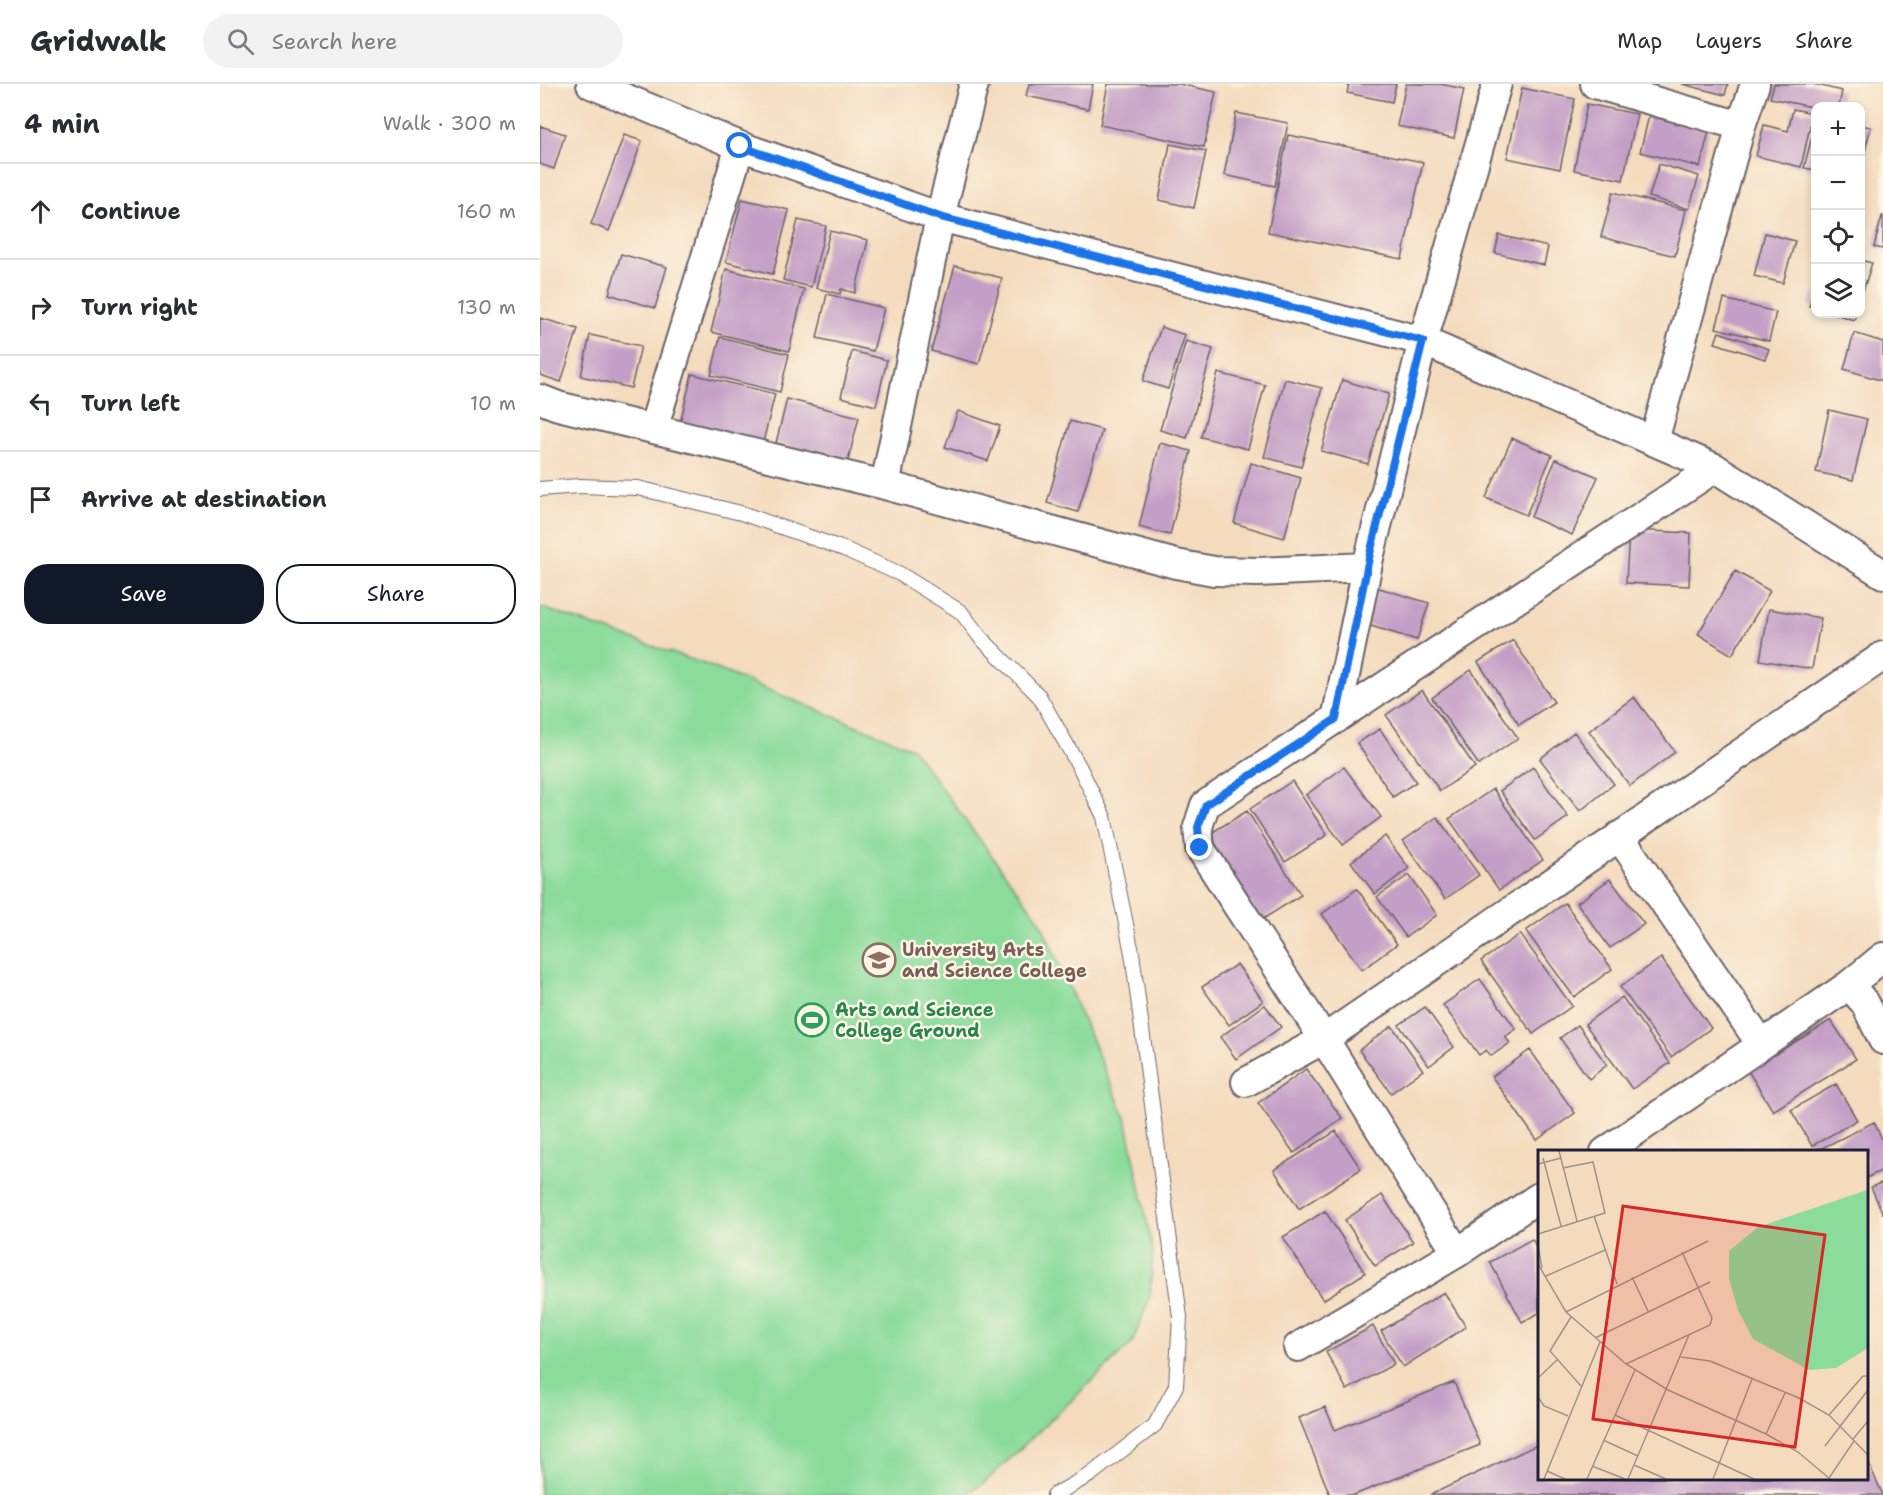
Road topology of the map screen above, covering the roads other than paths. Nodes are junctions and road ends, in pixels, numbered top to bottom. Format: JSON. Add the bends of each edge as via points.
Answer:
{"nodes":[{"id":1,"x":591,"y":84,"type":"edge"},
{"id":2,"x":974,"y":84,"type":"edge"},
{"id":3,"x":1497,"y":84,"type":"edge"},
{"id":4,"x":1595,"y":84,"type":"edge"},
{"id":5,"x":1755,"y":84,"type":"edge"},
{"id":6,"x":1741,"y":126,"type":"junction"},
{"id":7,"x":740,"y":146,"type":"junction"},
{"id":8,"x":940,"y":217,"type":"junction"},
{"id":9,"x":1423,"y":341,"type":"junction"},
{"id":10,"x":540,"y":399,"type":"edge"},
{"id":11,"x":653,"y":429,"type":"junction"},
{"id":12,"x":1654,"y":441,"type":"junction"},
{"id":13,"x":1715,"y":468,"type":"junction"},
{"id":14,"x":885,"y":485,"type":"junction"},
{"id":15,"x":540,"y":489,"type":"edge"},
{"id":16,"x":1367,"y":567,"type":"junction"},
{"id":17,"x":1883,"y":574,"type":"edge"},
{"id":18,"x":1883,"y":656,"type":"edge"},
{"id":19,"x":1336,"y":719,"type":"junction"},
{"id":20,"x":1619,"y":836,"type":"junction"},
{"id":21,"x":1883,"y":957,"type":"edge"},
{"id":22,"x":1849,"y":985,"type":"junction"},
{"id":23,"x":1324,"y":1039,"type":"junction"},
{"id":24,"x":1883,"y":1040,"type":"edge"},
{"id":25,"x":1761,"y":1044,"type":"junction"},
{"id":26,"x":1246,"y":1082,"type":"dead end"},
{"id":27,"x":1608,"y":1150,"type":"edge"},
{"id":28,"x":1538,"y":1198,"type":"edge"},
{"id":29,"x":1457,"y":1253,"type":"junction"},
{"id":30,"x":1298,"y":1347,"type":"dead end"},
{"id":31,"x":1054,"y":1495,"type":"edge"}],
"edges":[{"from":1,"to":7,"type":"street"},
{"from":2,"to":8,"type":"street"},
{"from":3,"to":9,"type":"street"},
{"from":4,"to":6,"type":"street"},
{"from":5,"to":6,"type":"street"},
{"from":6,"to":12,"type":"street"},
{"from":7,"to":8,"type":"street"},
{"from":7,"to":11,"type":"street"},
{"from":8,"to":9,"type":"street"},
{"from":8,"to":14,"type":"street"},
{"from":9,"to":12,"type":"street"},
{"from":9,"to":16,"type":"street"},
{"from":10,"to":11,"type":"street"},
{"from":11,"to":14,"type":"street"},
{"from":12,"to":13,"type":"street"},
{"from":13,"to":17,"type":"street"},
{"from":13,"to":19,"type":"street"},
{"from":14,"to":16,"type":"street","via":[[1214,571]]},
{"from":15,"to":31,"type":"lane","via":[[638,488],[741,513],[844,549],[900,574],[961,612],[1040,696],[1080,768],[1104,817],[1132,953],[1180,1317],[1176,1386],[1155,1425],[1090,1475]]},
{"from":16,"to":19,"type":"street"},
{"from":18,"to":20,"type":"street"},
{"from":19,"to":23,"type":"street","via":[[1206,805],[1198,827],[1200,848]]},
{"from":20,"to":23,"type":"street"},
{"from":20,"to":25,"type":"street"},
{"from":21,"to":22,"type":"street"},
{"from":22,"to":24,"type":"street","via":[[1865,1003]]},
{"from":22,"to":25,"type":"street"},
{"from":23,"to":26,"type":"street"},
{"from":23,"to":29,"type":"street"},
{"from":25,"to":27,"type":"street"},
{"from":28,"to":29,"type":"street"},
{"from":29,"to":30,"type":"street"}]}
